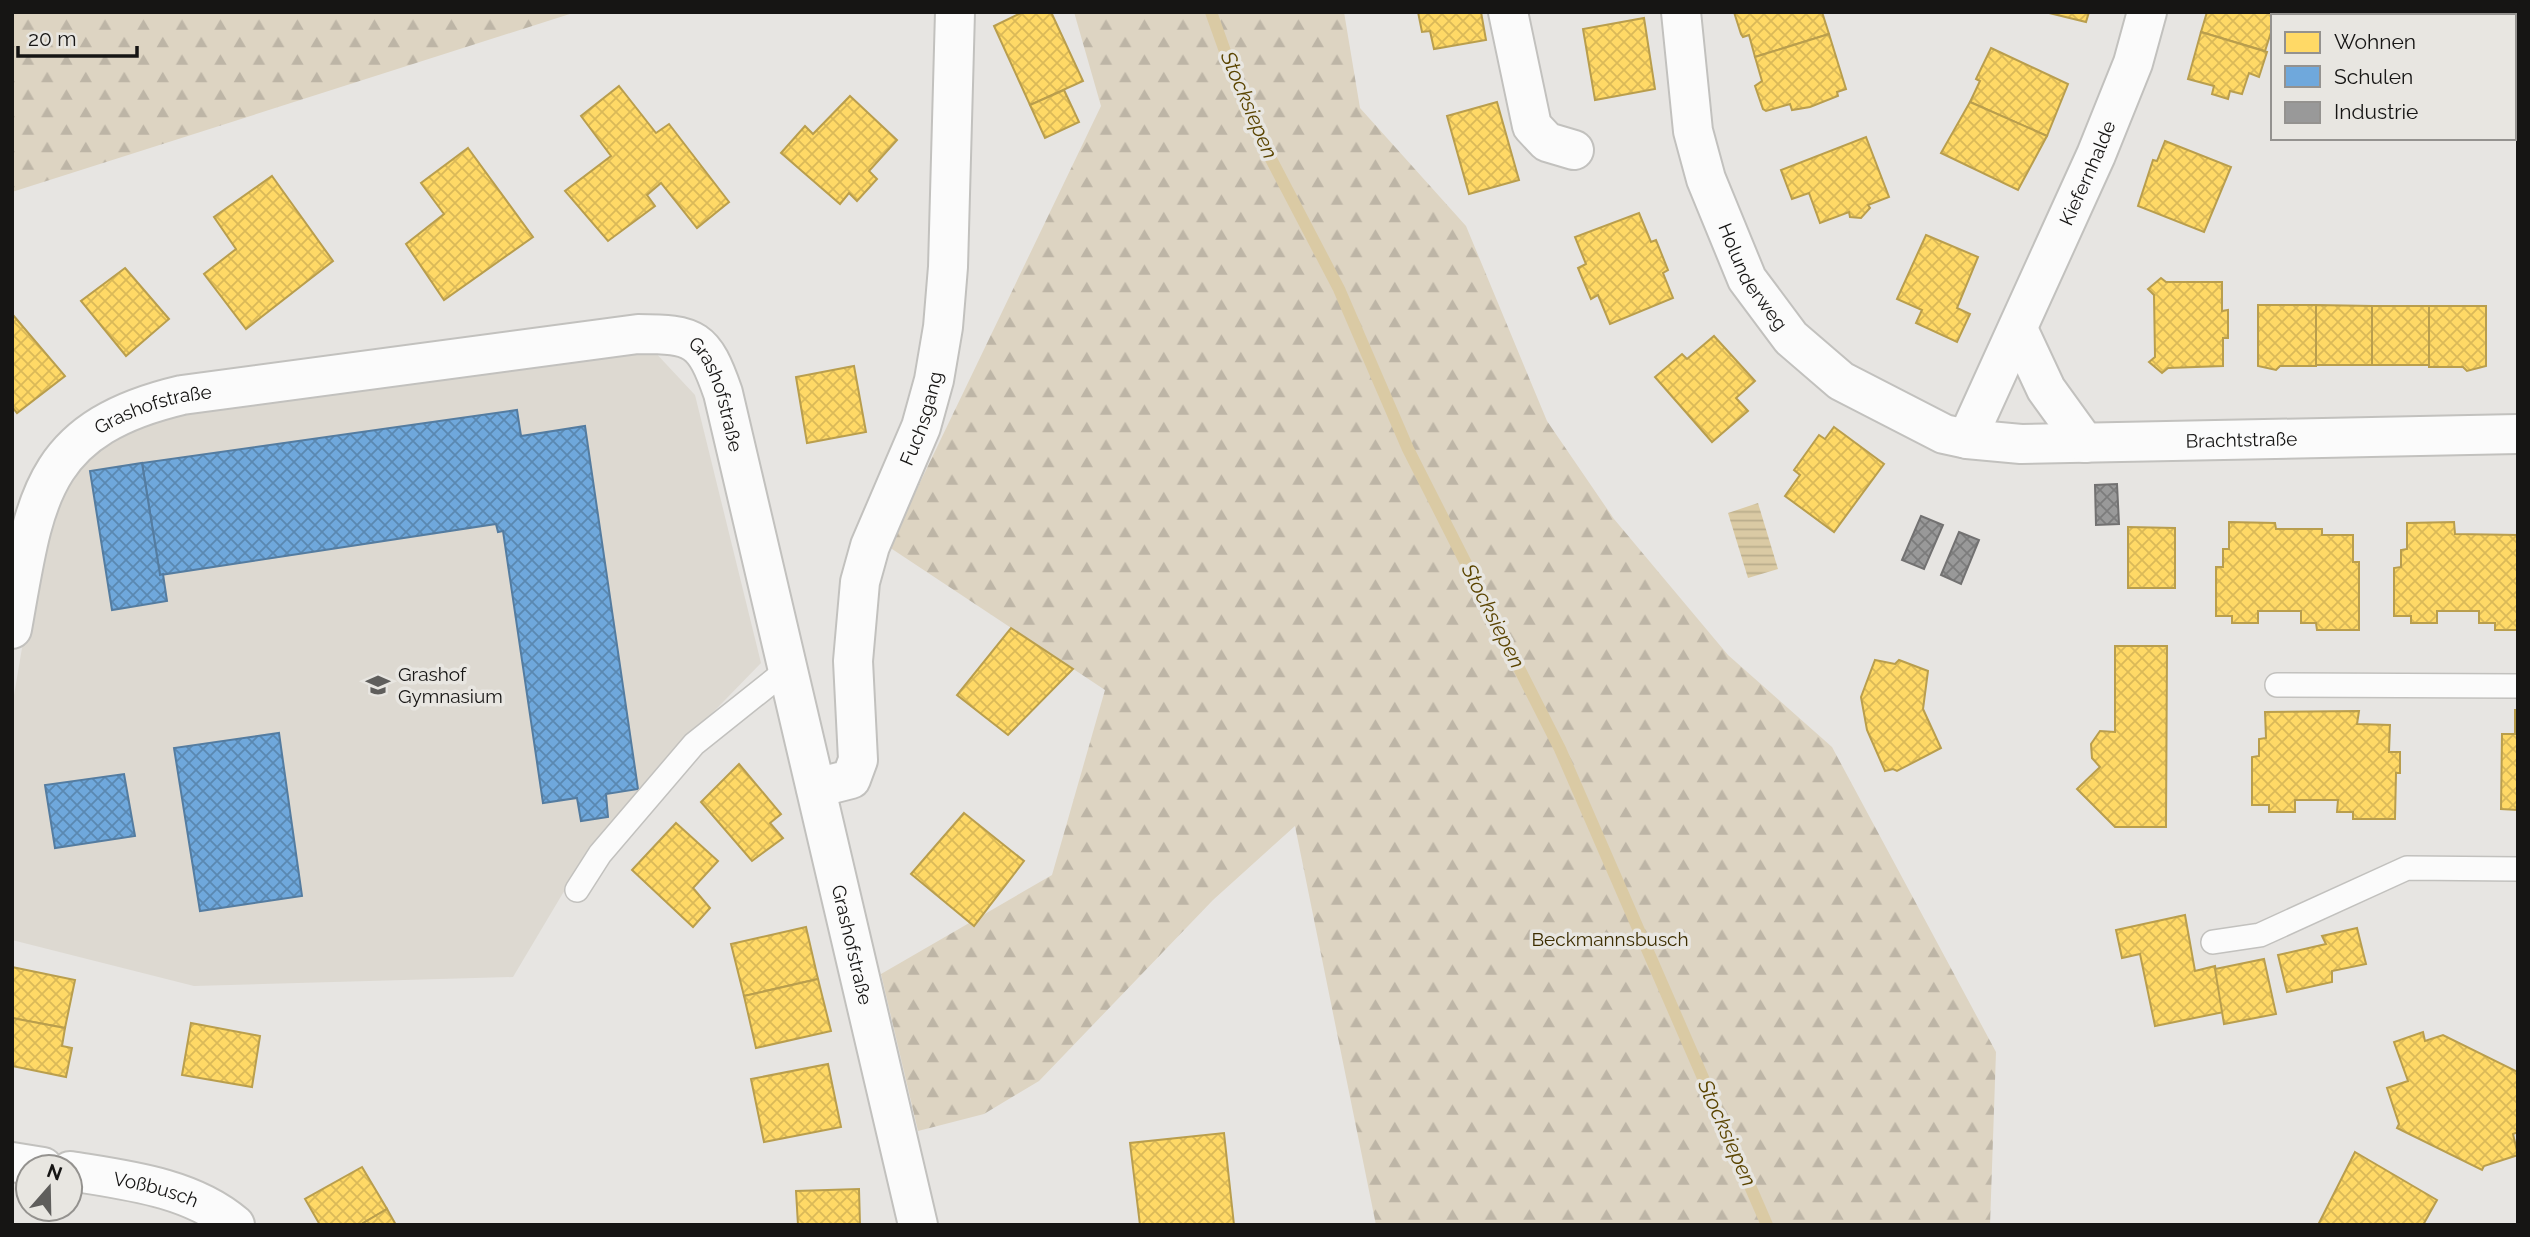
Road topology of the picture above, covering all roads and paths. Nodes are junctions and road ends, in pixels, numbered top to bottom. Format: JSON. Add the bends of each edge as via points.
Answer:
{"nodes":[{"id":1,"x":955,"y":12,"type":"edge"},
{"id":2,"x":1508,"y":12,"type":"edge"},
{"id":3,"x":1681,"y":12,"type":"edge"},
{"id":4,"x":2147,"y":12,"type":"edge"},
{"id":5,"x":1574,"y":150,"type":"dead end"},
{"id":6,"x":2018,"y":329,"type":"junction"},
{"id":7,"x":2518,"y":435,"type":"edge"},
{"id":8,"x":1967,"y":439,"type":"junction"},
{"id":9,"x":2085,"y":443,"type":"junction"},
{"id":10,"x":12,"y":629,"type":"edge"},
{"id":11,"x":788,"y":670,"type":"junction"},
{"id":12,"x":2277,"y":685,"type":"dead end"},
{"id":13,"x":2518,"y":686,"type":"edge"},
{"id":14,"x":816,"y":788,"type":"junction"},
{"id":15,"x":2518,"y":869,"type":"edge"},
{"id":16,"x":577,"y":890,"type":"dead end"},
{"id":17,"x":2213,"y":942,"type":"dead end"},
{"id":18,"x":84,"y":1173,"type":"edge"},
{"id":19,"x":235,"y":1225,"type":"edge"},
{"id":20,"x":918,"y":1225,"type":"edge"}],
"edges":[{"from":1,"to":14,"type":"street","name":"Fuchsgang","via":[[948,267],[934,380],[921,427],[870,546],[860,582],[853,661],[858,760],[851,779]]},
{"from":2,"to":5,"type":"street","via":[[1532,126],[1547,142]]},
{"from":3,"to":8,"type":"street","name":"Holunderweg","via":[[1696,143],[1747,279],[1791,338],[1840,382],[1944,434]]},
{"from":4,"to":6,"type":"street","name":"Kiefernhalde","via":[[2133,63],[2105,132]]},
{"from":6,"to":8,"type":"street","name":"Kiefernhalde"},
{"from":6,"to":9,"type":"street","via":[[2046,389]]},
{"from":7,"to":9,"type":"street","name":"Brachtstraße"},
{"from":8,"to":9,"type":"street","name":"Brachtstraße"},
{"from":10,"to":11,"type":"street","name":"Grashofstraße","via":[[33,517],[46,481],[70,448],[108,419],[181,395],[664,334],[688,337],[704,349],[715,369]]},
{"from":11,"to":14,"type":"street","name":"Grashofstraße"},
{"from":11,"to":16,"type":"lane","via":[[694,744],[600,854]]},
{"from":12,"to":13,"type":"lane"},
{"from":14,"to":20,"type":"street","name":"Grashofstraße"},
{"from":15,"to":17,"type":"lane","via":[[2407,868],[2260,935]]},
{"from":18,"to":19,"type":"street","name":"Voßbusch","via":[[157,1186]]}]}
